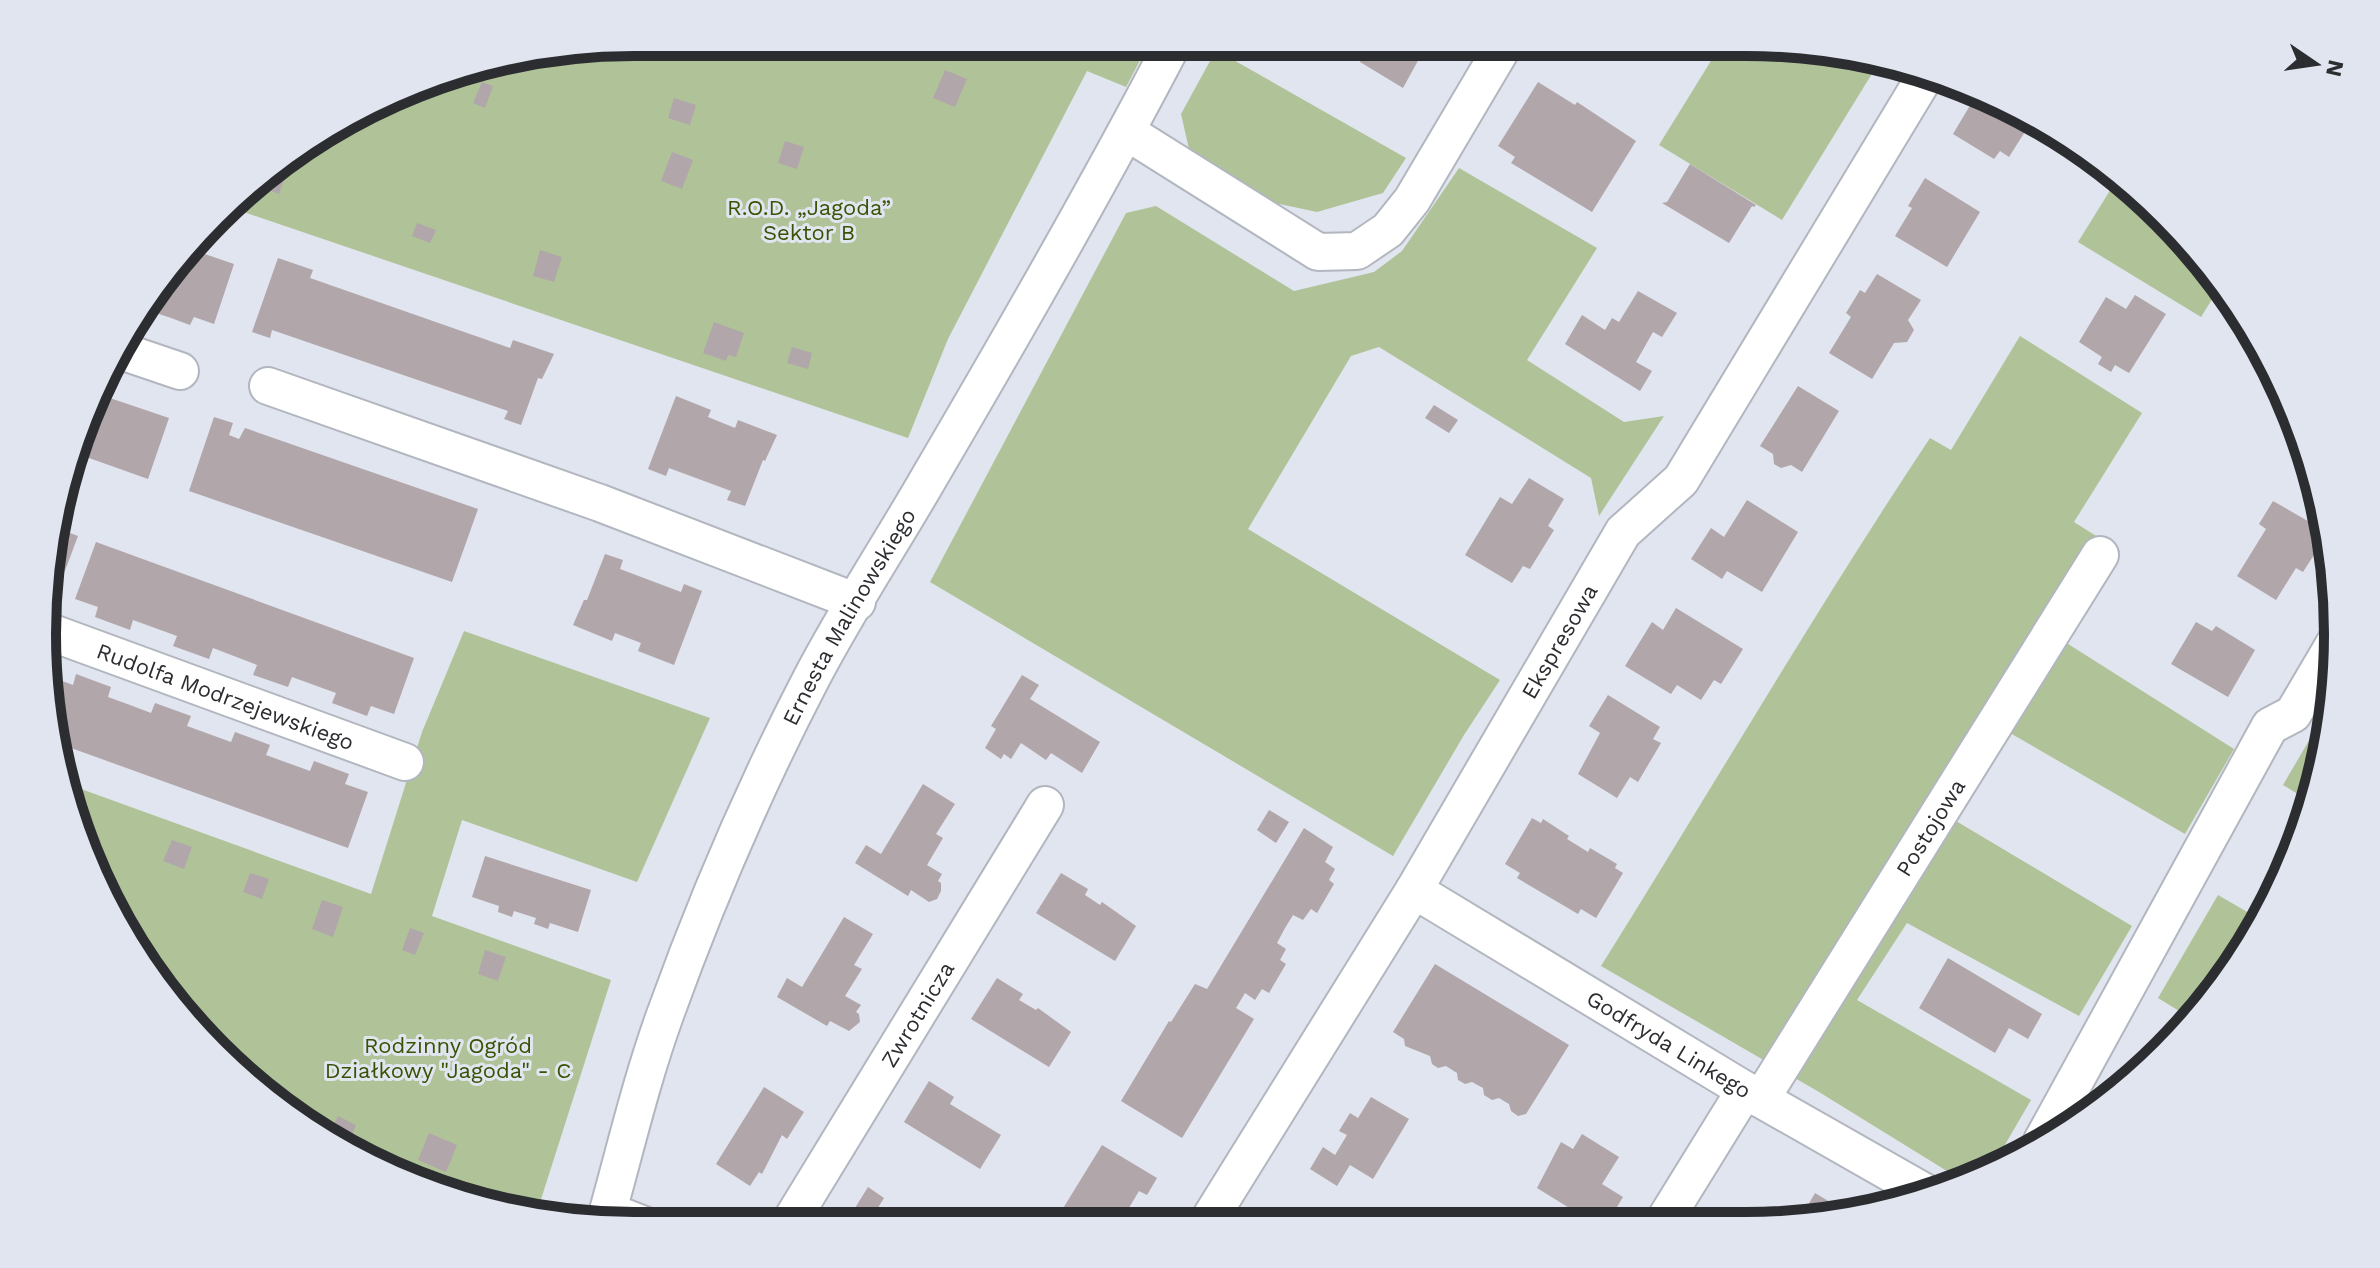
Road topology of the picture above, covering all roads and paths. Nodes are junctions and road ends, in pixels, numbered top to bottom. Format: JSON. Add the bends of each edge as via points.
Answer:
{"nodes":[{"id":1,"x":1166,"y":56,"type":"edge"},
{"id":2,"x":1497,"y":56,"type":"edge"},
{"id":3,"x":1921,"y":84,"type":"edge"},
{"id":4,"x":1127,"y":132,"type":"junction"},
{"id":5,"x":129,"y":354,"type":"edge"},
{"id":6,"x":180,"y":371,"type":"dead end"},
{"id":7,"x":268,"y":386,"type":"dead end"},
{"id":8,"x":2100,"y":555,"type":"dead end"},
{"id":9,"x":857,"y":602,"type":"junction"},
{"id":10,"x":56,"y":634,"type":"edge"},
{"id":11,"x":2323,"y":662,"type":"edge"},
{"id":12,"x":405,"y":762,"type":"dead end"},
{"id":13,"x":1045,"y":805,"type":"dead end"},
{"id":14,"x":1414,"y":890,"type":"junction"},
{"id":15,"x":1753,"y":1095,"type":"junction"},
{"id":16,"x":2051,"y":1125,"type":"edge"},
{"id":17,"x":1914,"y":1186,"type":"edge"},
{"id":18,"x":608,"y":1211,"type":"edge"},
{"id":19,"x":796,"y":1212,"type":"edge"},
{"id":20,"x":1214,"y":1212,"type":"edge"},
{"id":21,"x":1670,"y":1212,"type":"edge"}],
"edges":[{"from":1,"to":4,"type":"street","name":"Ernesta Malinowskiego"},
{"from":2,"to":4,"type":"street","via":[[1412,200],[1388,230],[1357,251],[1318,252]]},
{"from":3,"to":14,"type":"street","name":"Ekspresowa","via":[[1681,480],[1623,532]]},
{"from":4,"to":9,"type":"street","name":"Ernesta Malinowskiego"},
{"from":5,"to":6,"type":"street"},
{"from":7,"to":9,"type":"street","via":[[600,503]]},
{"from":8,"to":15,"type":"street","name":"Postojowa"},
{"from":9,"to":18,"type":"street","name":"Ernesta Malinowskiego","via":[[811,679],[712,889],[642,1087]]},
{"from":10,"to":12,"type":"street","name":"Rudolfa Modrzejewskiego"},
{"from":11,"to":16,"type":"street","via":[[2293,714],[2270,726]]},
{"from":13,"to":19,"type":"street","name":"Zwrotnicza"},
{"from":14,"to":15,"type":"street","name":"Godfryda Linkego"},
{"from":14,"to":20,"type":"street","name":"Ekspresowa"},
{"from":15,"to":17,"type":"street","name":"Godfryda Linkego"},
{"from":15,"to":21,"type":"street","name":"Postojowa"}]}
